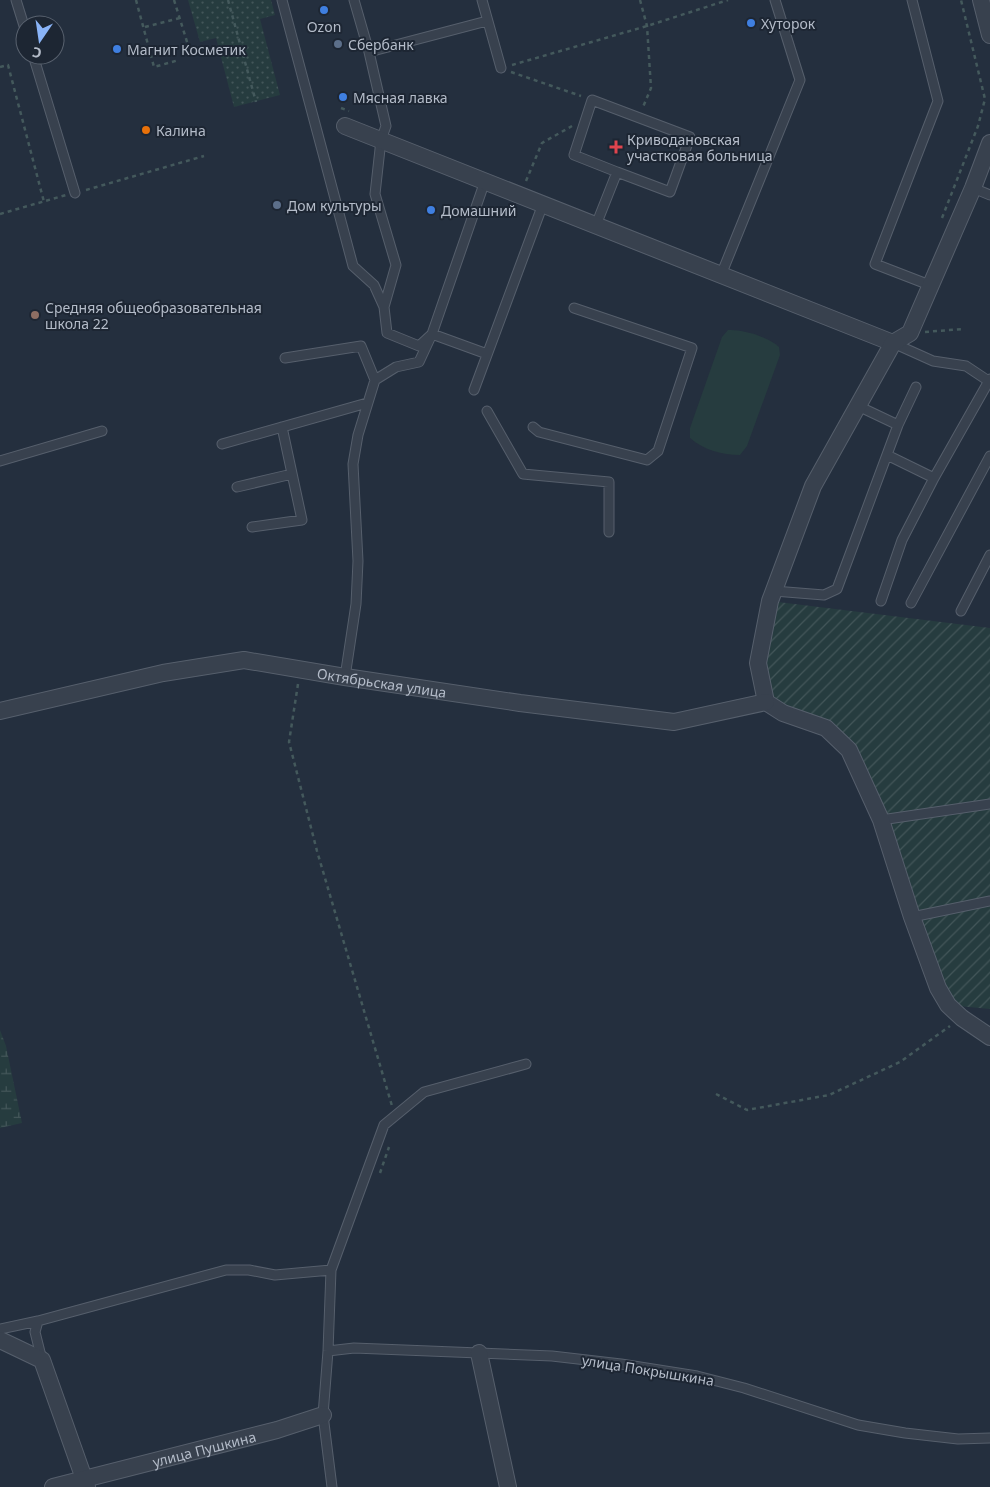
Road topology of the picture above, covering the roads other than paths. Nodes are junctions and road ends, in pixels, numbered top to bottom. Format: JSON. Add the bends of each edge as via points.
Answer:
{"nodes":[{"id":1,"x":16,"y":0,"type":"edge"},
{"id":2,"x":282,"y":0,"type":"edge"},
{"id":3,"x":354,"y":0,"type":"edge"},
{"id":4,"x":482,"y":0,"type":"edge"},
{"id":5,"x":775,"y":0,"type":"edge"},
{"id":6,"x":912,"y":0,"type":"edge"},
{"id":7,"x":981,"y":0,"type":"edge"},
{"id":8,"x":21,"y":15,"type":"edge"},
{"id":9,"x":488,"y":21,"type":"junction"},
{"id":10,"x":990,"y":35,"type":"edge"},
{"id":11,"x":370,"y":52,"type":"junction"},
{"id":12,"x":36,"y":65,"type":"edge"},
{"id":13,"x":501,"y":68,"type":"road end"},
{"id":14,"x":345,"y":126,"type":"dead end"},
{"id":15,"x":382,"y":140,"type":"junction"},
{"id":16,"x":990,"y":143,"type":"edge"},
{"id":17,"x":617,"y":172,"type":"junction"},
{"id":18,"x":486,"y":181,"type":"junction"},
{"id":19,"x":973,"y":188,"type":"junction"},
{"id":20,"x":75,"y":193,"type":"road end"},
{"id":21,"x":990,"y":195,"type":"edge"},
{"id":22,"x":543,"y":204,"type":"junction"},
{"id":23,"x":596,"y":225,"type":"junction"},
{"id":24,"x":721,"y":275,"type":"junction"},
{"id":25,"x":932,"y":286,"type":"junction"},
{"id":26,"x":384,"y":307,"type":"junction"},
{"id":27,"x":574,"y":308,"type":"dead end"},
{"id":28,"x":432,"y":334,"type":"junction"},
{"id":29,"x":893,"y":343,"type":"junction"},
{"id":30,"x":487,"y":354,"type":"junction"},
{"id":31,"x":285,"y":358,"type":"dead end"},
{"id":32,"x":374,"y":380,"type":"junction"},
{"id":33,"x":990,"y":381,"type":"edge"},
{"id":34,"x":916,"y":387,"type":"dead end"},
{"id":35,"x":474,"y":390,"type":"dead end"},
{"id":36,"x":367,"y":403,"type":"junction"},
{"id":37,"x":858,"y":406,"type":"junction"},
{"id":38,"x":486,"y":411,"type":"dead end"},
{"id":39,"x":898,"y":425,"type":"junction"},
{"id":40,"x":282,"y":427,"type":"junction"},
{"id":41,"x":533,"y":427,"type":"dead end"},
{"id":42,"x":102,"y":430,"type":"dead end"},
{"id":43,"x":222,"y":444,"type":"dead end"},
{"id":44,"x":887,"y":455,"type":"junction"},
{"id":45,"x":990,"y":456,"type":"edge"},
{"id":46,"x":0,"y":461,"type":"edge"},
{"id":47,"x":292,"y":474,"type":"junction"},
{"id":48,"x":934,"y":478,"type":"junction"},
{"id":49,"x":237,"y":487,"type":"dead end"},
{"id":50,"x":252,"y":527,"type":"dead end"},
{"id":51,"x":609,"y":532,"type":"dead end"},
{"id":52,"x":990,"y":555,"type":"edge"},
{"id":53,"x":774,"y":592,"type":"junction"},
{"id":54,"x":881,"y":601,"type":"dead end"},
{"id":55,"x":911,"y":604,"type":"dead end"},
{"id":56,"x":961,"y":611,"type":"dead end"},
{"id":57,"x":345,"y":677,"type":"junction"},
{"id":58,"x":766,"y":702,"type":"junction"},
{"id":59,"x":0,"y":711,"type":"edge"},
{"id":60,"x":990,"y":804,"type":"edge"},
{"id":61,"x":881,"y":820,"type":"junction"},
{"id":62,"x":990,"y":901,"type":"edge"},
{"id":63,"x":912,"y":917,"type":"junction"},
{"id":64,"x":990,"y":1037,"type":"edge"},
{"id":65,"x":526,"y":1064,"type":"dead end"},
{"id":66,"x":331,"y":1270,"type":"junction"},
{"id":67,"x":38,"y":1321,"type":"junction"},
{"id":68,"x":0,"y":1328,"type":"edge"},
{"id":69,"x":0,"y":1340,"type":"edge"},
{"id":70,"x":328,"y":1351,"type":"junction"},
{"id":71,"x":479,"y":1353,"type":"junction"},
{"id":72,"x":42,"y":1360,"type":"junction"},
{"id":73,"x":322,"y":1415,"type":"junction"},
{"id":74,"x":990,"y":1438,"type":"edge"},
{"id":75,"x":86,"y":1483,"type":"edge"},
{"id":76,"x":53,"y":1487,"type":"edge"},
{"id":77,"x":332,"y":1487,"type":"edge"},
{"id":78,"x":508,"y":1487,"type":"edge"}],
"edges":[{"from":1,"to":8,"type":"lane"},
{"from":2,"to":26,"type":"lane","via":[[353,266],[374,285]]},
{"from":3,"to":11,"type":"lane"},
{"from":4,"to":9,"type":"lane"},
{"from":5,"to":24,"type":"lane","via":[[800,80]]},
{"from":6,"to":25,"type":"lane","via":[[938,101],[875,264]]},
{"from":7,"to":10,"type":"street"},
{"from":9,"to":11,"type":"lane"},
{"from":9,"to":13,"type":"lane"},
{"from":11,"to":15,"type":"lane","via":[[386,126]]},
{"from":12,"to":20,"type":"lane"},
{"from":14,"to":15,"type":"street"},
{"from":15,"to":18,"type":"street"},
{"from":15,"to":26,"type":"lane","via":[[375,194],[396,265]]},
{"from":16,"to":19,"type":"street"},
{"from":17,"to":17,"type":"lane","via":[[670,192],[690,137],[592,100],[574,155]]},
{"from":17,"to":23,"type":"lane"},
{"from":18,"to":22,"type":"street"},
{"from":18,"to":28,"type":"lane"},
{"from":19,"to":21,"type":"lane"},
{"from":19,"to":25,"type":"street"},
{"from":22,"to":23,"type":"street"},
{"from":22,"to":30,"type":"lane"},
{"from":23,"to":24,"type":"street"},
{"from":24,"to":29,"type":"street"},
{"from":25,"to":29,"type":"street","via":[[910,333]]},
{"from":26,"to":28,"type":"lane","via":[[387,334],[419,346]]},
{"from":27,"to":41,"type":"lane","via":[[692,348],[658,451],[647,460],[539,432]]},
{"from":28,"to":30,"type":"lane"},
{"from":28,"to":32,"type":"lane","via":[[419,362],[396,367]]},
{"from":29,"to":33,"type":"lane","via":[[933,361],[966,366]]},
{"from":29,"to":37,"type":"street"},
{"from":30,"to":35,"type":"lane"},
{"from":31,"to":32,"type":"lane","via":[[361,346]]},
{"from":32,"to":36,"type":"lane"},
{"from":33,"to":48,"type":"lane"},
{"from":34,"to":39,"type":"lane"},
{"from":36,"to":40,"type":"lane"},
{"from":36,"to":57,"type":"lane","via":[[353,464],[358,561],[356,604]]},
{"from":37,"to":39,"type":"lane"},
{"from":37,"to":53,"type":"street","via":[[813,486]]},
{"from":38,"to":51,"type":"lane","via":[[522,474],[609,482]]},
{"from":39,"to":44,"type":"lane"},
{"from":40,"to":43,"type":"lane"},
{"from":40,"to":47,"type":"lane"},
{"from":42,"to":46,"type":"lane"},
{"from":44,"to":48,"type":"lane"},
{"from":44,"to":53,"type":"lane","via":[[837,589],[824,595]]},
{"from":45,"to":55,"type":"lane"},
{"from":47,"to":49,"type":"lane"},
{"from":47,"to":50,"type":"lane","via":[[302,520]]},
{"from":48,"to":54,"type":"lane","via":[[902,540]]},
{"from":52,"to":56,"type":"lane"},
{"from":53,"to":58,"type":"street","via":[[758,662]]},
{"from":57,"to":58,"type":"street","name":"Октябрьская улица","via":[[674,722]]},
{"from":57,"to":59,"type":"street","name":"Октябрьская улица","via":[[244,660],[162,673]]},
{"from":58,"to":61,"type":"street","via":[[783,713],[826,728],[849,750]]},
{"from":60,"to":61,"type":"lane"},
{"from":61,"to":63,"type":"street"},
{"from":62,"to":63,"type":"lane"},
{"from":63,"to":64,"type":"street","via":[[938,988],[948,1004]]},
{"from":65,"to":66,"type":"lane","via":[[424,1092],[384,1125]]},
{"from":66,"to":67,"type":"lane","via":[[275,1275],[226,1270]]},
{"from":66,"to":70,"type":"lane"},
{"from":67,"to":68,"type":"lane"},
{"from":67,"to":72,"type":"lane","via":[[35,1332]]},
{"from":69,"to":72,"type":"street"},
{"from":70,"to":71,"type":"lane","name":"улица Покрышкина","via":[[354,1348]]},
{"from":70,"to":73,"type":"lane"},
{"from":71,"to":74,"type":"lane","name":"улица Покрышкина","via":[[552,1356],[697,1376],[858,1425],[940,1437]]},
{"from":71,"to":78,"type":"street"},
{"from":72,"to":75,"type":"street"},
{"from":73,"to":75,"type":"street","name":"улица Пушкина"},
{"from":73,"to":77,"type":"lane"},
{"from":75,"to":76,"type":"street","name":"улица Пушкина"}]}
